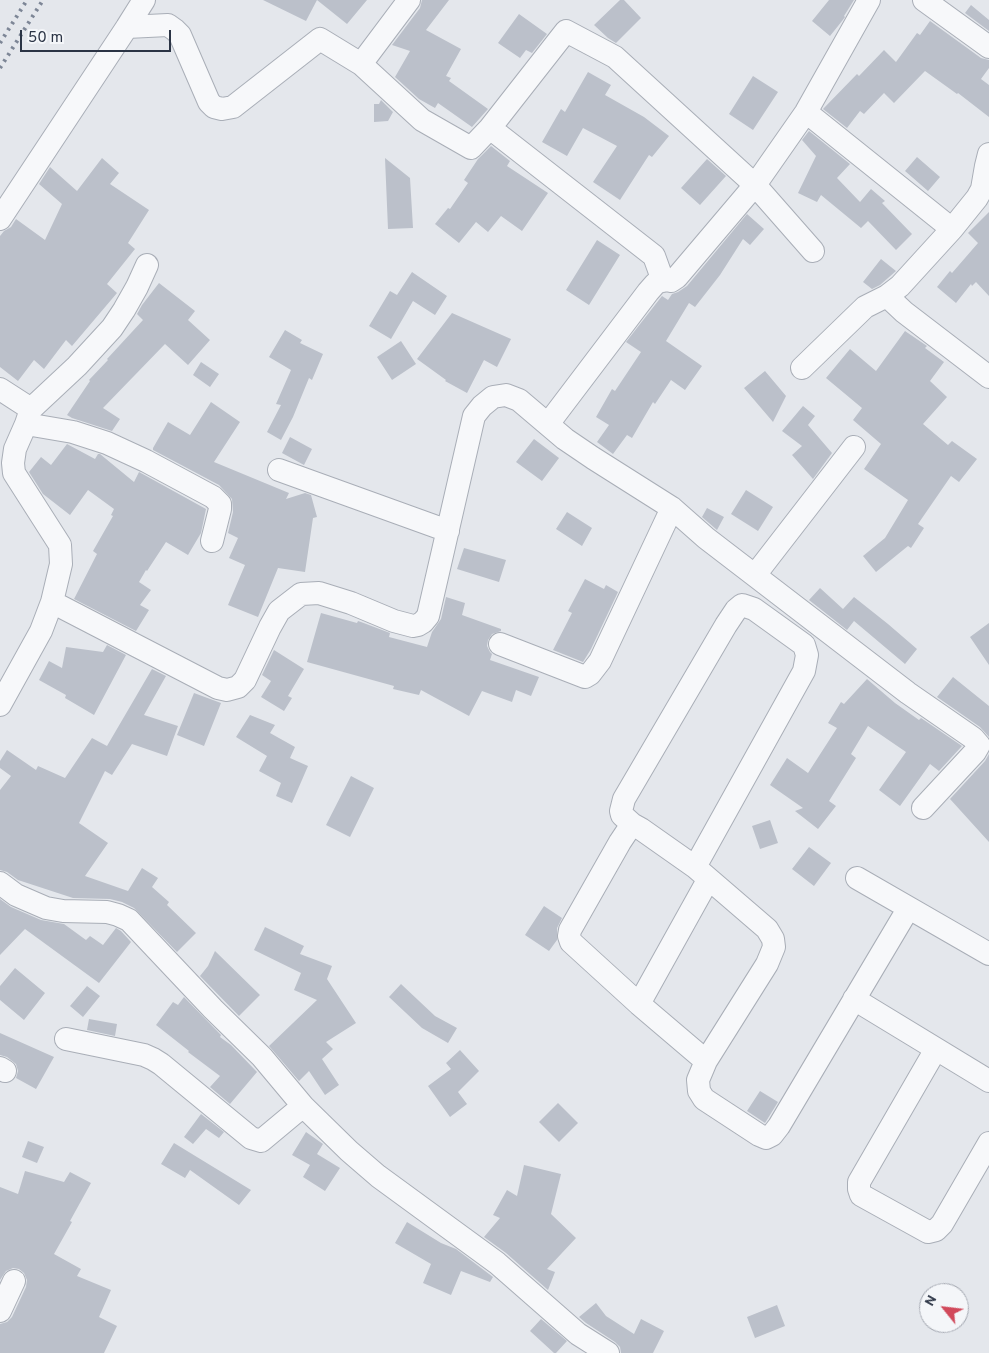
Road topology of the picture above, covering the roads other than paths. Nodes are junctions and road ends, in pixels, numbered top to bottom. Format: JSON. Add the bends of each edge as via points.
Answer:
{"nodes":[{"id":1,"x":144,"y":0,"type":"edge"},
{"id":2,"x":409,"y":0,"type":"edge"},
{"id":3,"x":870,"y":0,"type":"edge"},
{"id":4,"x":924,"y":0,"type":"edge"},
{"id":5,"x":127,"y":27,"type":"junction"},
{"id":6,"x":989,"y":48,"type":"edge"},
{"id":7,"x":361,"y":64,"type":"junction"},
{"id":8,"x":806,"y":112,"type":"junction"},
{"id":9,"x":490,"y":128,"type":"junction"},
{"id":10,"x":989,"y":154,"type":"edge"},
{"id":11,"x":755,"y":185,"type":"junction"},
{"id":12,"x":0,"y":219,"type":"edge"},
{"id":13,"x":952,"y":229,"type":"junction"},
{"id":14,"x":812,"y":251,"type":"dead end"},
{"id":15,"x":147,"y":265,"type":"dead end"},
{"id":16,"x":663,"y":281,"type":"junction"},
{"id":17,"x":887,"y":296,"type":"junction"},
{"id":18,"x":802,"y":368,"type":"dead end"},
{"id":19,"x":989,"y":377,"type":"edge"},
{"id":20,"x":0,"y":389,"type":"edge"},
{"id":21,"x":28,"y":417,"type":"junction"},
{"id":22,"x":548,"y":424,"type":"junction"},
{"id":23,"x":854,"y":447,"type":"dead end"},
{"id":24,"x":279,"y":470,"type":"dead end"},
{"id":25,"x":672,"y":508,"type":"junction"},
{"id":26,"x":448,"y":531,"type":"junction"},
{"id":27,"x":212,"y":541,"type":"dead end"},
{"id":28,"x":755,"y":575,"type":"junction"},
{"id":29,"x":52,"y":602,"type":"junction"},
{"id":30,"x":500,"y":644,"type":"dead end"},
{"id":31,"x":0,"y":705,"type":"edge"},
{"id":32,"x":923,"y":808,"type":"dead end"},
{"id":33,"x":632,"y":824,"type":"junction"},
{"id":34,"x":702,"y":874,"type":"junction"},
{"id":35,"x":857,"y":878,"type":"dead end"},
{"id":36,"x":0,"y":883,"type":"edge"},
{"id":37,"x":908,"y":909,"type":"junction"},
{"id":38,"x":989,"y":954,"type":"edge"},
{"id":39,"x":854,"y":1000,"type":"junction"},
{"id":40,"x":639,"y":1004,"type":"junction"},
{"id":41,"x":66,"y":1039,"type":"dead end"},
{"id":42,"x":936,"y":1049,"type":"junction"},
{"id":43,"x":706,"y":1061,"type":"junction"},
{"id":44,"x":989,"y":1081,"type":"edge"},
{"id":45,"x":303,"y":1106,"type":"junction"},
{"id":46,"x":989,"y":1143,"type":"edge"},
{"id":47,"x":14,"y":1281,"type":"dead end"},
{"id":48,"x":0,"y":1311,"type":"edge"},
{"id":49,"x":608,"y":1353,"type":"edge"}],
"edges":[{"from":1,"to":5,"type":"street"},
{"from":2,"to":7,"type":"street"},
{"from":3,"to":8,"type":"street"},
{"from":4,"to":6,"type":"street"},
{"from":5,"to":7,"type":"street","via":[[168,25],[175,30],[209,102],[222,109],[233,107],[320,39]]},
{"from":5,"to":12,"type":"street"},
{"from":7,"to":9,"type":"street","via":[[422,120],[471,148]]},
{"from":8,"to":11,"type":"street"},
{"from":8,"to":13,"type":"street"},
{"from":9,"to":11,"type":"street","via":[[566,30],[615,57]]},
{"from":9,"to":16,"type":"street","via":[[654,256]]},
{"from":10,"to":13,"type":"street","via":[[982,190]]},
{"from":11,"to":14,"type":"street"},
{"from":11,"to":16,"type":"street","via":[[677,277]]},
{"from":13,"to":17,"type":"street"},
{"from":15,"to":21,"type":"street","via":[[112,328]]},
{"from":16,"to":22,"type":"street","via":[[648,292]]},
{"from":17,"to":18,"type":"street","via":[[865,307]]},
{"from":17,"to":19,"type":"street"},
{"from":20,"to":21,"type":"street"},
{"from":21,"to":27,"type":"street","via":[[107,443],[213,496],[220,504],[220,510]]},
{"from":21,"to":29,"type":"street","via":[[15,449],[14,473],[60,545],[61,564]]},
{"from":22,"to":25,"type":"street","via":[[586,454]]},
{"from":22,"to":26,"type":"street","via":[[519,400],[506,395],[493,397],[482,406],[474,416]]},
{"from":23,"to":28,"type":"street"},
{"from":24,"to":26,"type":"street"},
{"from":25,"to":28,"type":"street"},
{"from":25,"to":30,"type":"street","via":[[600,661],[590,674],[585,677]]},
{"from":26,"to":29,"type":"street","via":[[428,616],[423,622],[413,626],[320,593],[301,594],[279,611],[246,680],[227,690]]},
{"from":28,"to":32,"type":"street","via":[[979,744]]},
{"from":29,"to":31,"type":"street","via":[[41,631]]},
{"from":33,"to":34,"type":"street"},
{"from":33,"to":34,"type":"street","via":[[622,815],[624,799],[736,610],[742,605],[754,609],[804,645],[807,655],[804,671]]},
{"from":33,"to":40,"type":"street","via":[[569,936],[571,942]]},
{"from":34,"to":40,"type":"street"},
{"from":34,"to":43,"type":"street","via":[[767,930],[774,947],[767,964]]},
{"from":35,"to":37,"type":"street"},
{"from":36,"to":45,"type":"street","via":[[16,895],[46,908],[108,912],[129,920],[262,1056]]},
{"from":37,"to":38,"type":"street"},
{"from":37,"to":39,"type":"street"},
{"from":39,"to":42,"type":"street"},
{"from":39,"to":43,"type":"street","via":[[772,1136],[759,1135],[704,1099],[698,1080]]},
{"from":40,"to":43,"type":"street"},
{"from":41,"to":45,"type":"street","via":[[153,1059],[251,1138],[261,1141]]},
{"from":42,"to":44,"type":"street"},
{"from":42,"to":46,"type":"street","via":[[859,1182],[861,1195],[928,1232],[936,1230]]},
{"from":45,"to":49,"type":"street","via":[[378,1176],[497,1262],[578,1334]]},
{"from":47,"to":48,"type":"street"}]}
